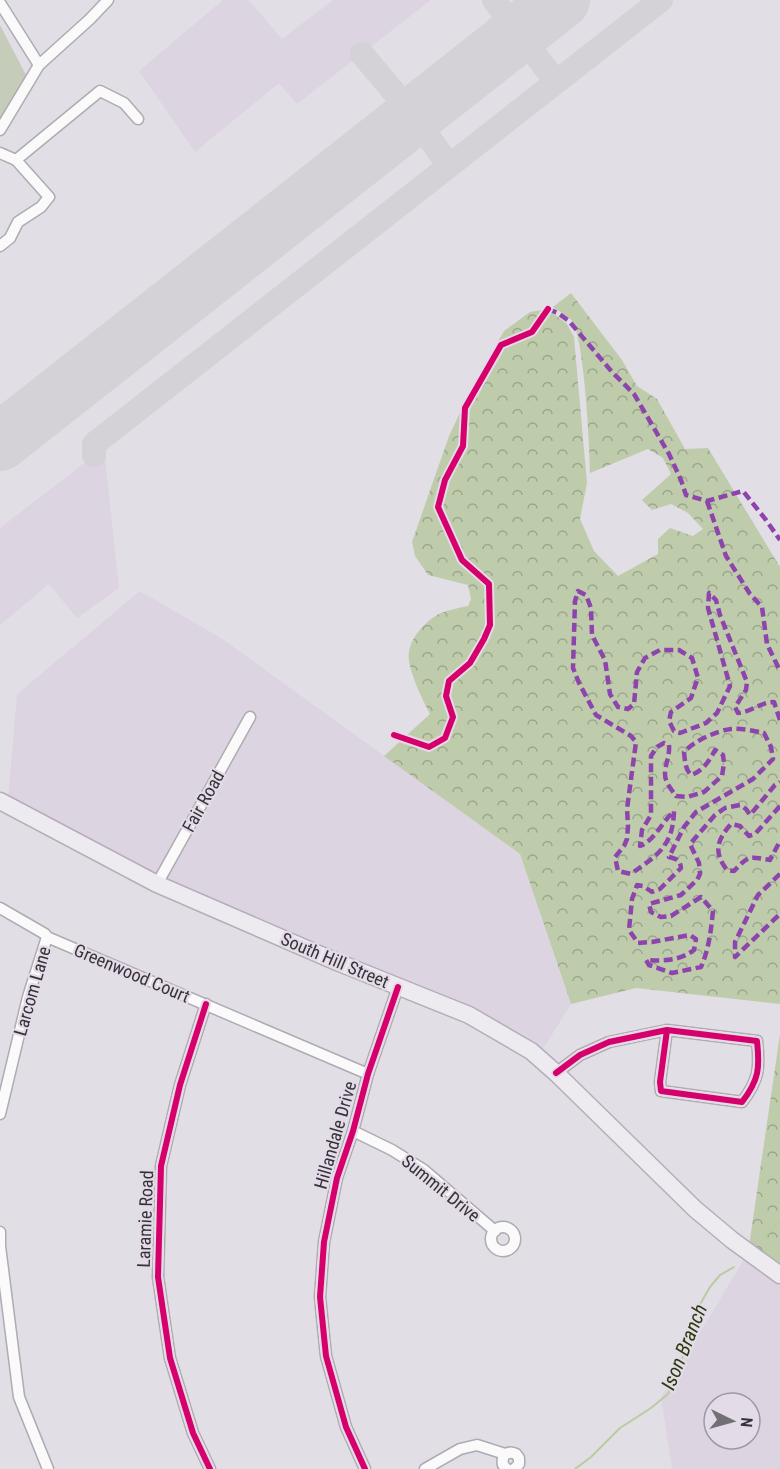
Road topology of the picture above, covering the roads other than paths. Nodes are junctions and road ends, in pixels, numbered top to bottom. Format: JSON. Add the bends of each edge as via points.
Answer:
{"nodes":[{"id":1,"x":105,"y":2,"type":"edge"},
{"id":2,"x":0,"y":3,"type":"edge"},
{"id":3,"x":39,"y":65,"type":"junction"},
{"id":4,"x":138,"y":119,"type":"dead end"},
{"id":5,"x":0,"y":130,"type":"edge"},
{"id":6,"x":0,"y":153,"type":"edge"},
{"id":7,"x":16,"y":160,"type":"junction"},
{"id":8,"x":0,"y":246,"type":"edge"},
{"id":9,"x":250,"y":717,"type":"dead end"},
{"id":10,"x":0,"y":801,"type":"edge"},
{"id":11,"x":157,"y":884,"type":"junction"},
{"id":12,"x":0,"y":908,"type":"edge"},
{"id":13,"x":47,"y":937,"type":"junction"},
{"id":14,"x":398,"y":987,"type":"junction"},
{"id":15,"x":206,"y":1004,"type":"junction"},
{"id":16,"x":667,"y":1030,"type":"junction"},
{"id":17,"x":556,"y":1072,"type":"junction"},
{"id":18,"x":368,"y":1074,"type":"junction"},
{"id":19,"x":0,"y":1114,"type":"edge"},
{"id":20,"x":353,"y":1131,"type":"junction"},
{"id":21,"x":495,"y":1231,"type":"dead end"},
{"id":22,"x":0,"y":1232,"type":"edge"},
{"id":23,"x":780,"y":1275,"type":"edge"},
{"id":24,"x":505,"y":1454,"type":"junction"},
{"id":25,"x":48,"y":1469,"type":"edge"},
{"id":26,"x":210,"y":1469,"type":"edge"},
{"id":27,"x":365,"y":1469,"type":"edge"},
{"id":28,"x":425,"y":1469,"type":"edge"},
{"id":29,"x":507,"y":1469,"type":"edge"},
{"id":30,"x":514,"y":1469,"type":"edge"}],
"edges":[{"from":1,"to":3,"type":"street"},
{"from":2,"to":3,"type":"street"},
{"from":3,"to":5,"type":"street"},
{"from":4,"to":7,"type":"street","via":[[124,103],[100,91]]},
{"from":6,"to":7,"type":"street"},
{"from":7,"to":8,"type":"street","via":[[49,197],[42,207],[18,222],[10,238]]},
{"from":9,"to":11,"type":"street","name":"Fair Road"},
{"from":10,"to":11,"type":"main road","name":"South Hill Street"},
{"from":11,"to":14,"type":"main road","name":"South Hill Street"},
{"from":12,"to":13,"type":"street","name":"Greenwood Court"},
{"from":13,"to":15,"type":"street","name":"Greenwood Court"},
{"from":13,"to":19,"type":"street","name":"Larcom Lane"},
{"from":14,"to":17,"type":"main road","name":"South Hill Street","via":[[469,1015],[531,1051]]},
{"from":14,"to":18,"type":"street","name":"Hillandale Drive"},
{"from":15,"to":18,"type":"street","name":"Greenwood Court"},
{"from":15,"to":26,"type":"street","name":"Laramie Road","via":[[180,1085],[161,1166],[158,1277],[170,1358],[193,1433]]},
{"from":16,"to":16,"type":"street","via":[[758,1041],[760,1063],[753,1087],[742,1102],[661,1091]]},
{"from":16,"to":17,"type":"street","via":[[609,1042]]},
{"from":17,"to":23,"type":"main road","name":"South Hill Street","via":[[695,1209]]},
{"from":18,"to":20,"type":"street","name":"Hillandale Drive"},
{"from":20,"to":21,"type":"street","name":"Summit Drive","via":[[424,1170]]},
{"from":20,"to":27,"type":"street","name":"Hillandale Drive","via":[[337,1178],[324,1242],[320,1297],[326,1356],[346,1427]]},
{"from":22,"to":25,"type":"street","via":[[19,1397]]},
{"from":24,"to":28,"type":"street","via":[[477,1445],[460,1449]]},
{"from":24,"to":29,"type":"street","via":[[502,1462]]},
{"from":24,"to":30,"type":"street","via":[[513,1452],[518,1456],[519,1464]]}]}
